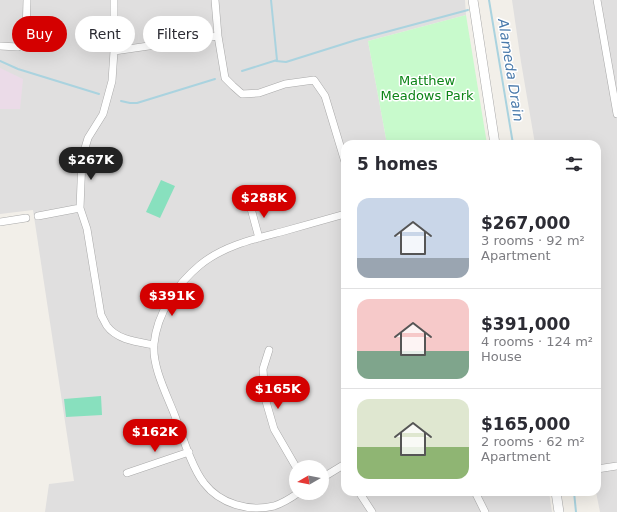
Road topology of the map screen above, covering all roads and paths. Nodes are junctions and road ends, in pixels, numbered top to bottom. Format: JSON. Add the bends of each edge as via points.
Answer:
{"nodes":[{"id":1,"x":27,"y":0,"type":"edge"},
{"id":2,"x":114,"y":0,"type":"edge"},
{"id":3,"x":214,"y":0,"type":"edge"},
{"id":4,"x":472,"y":0,"type":"edge"},
{"id":5,"x":597,"y":0,"type":"edge"},
{"id":6,"x":114,"y":16,"type":"edge"},
{"id":7,"x":218,"y":36,"type":"junction"},
{"id":8,"x":0,"y":46,"type":"edge"},
{"id":9,"x":135,"y":47,"type":"edge"},
{"id":10,"x":114,"y":52,"type":"edge"},
{"id":11,"x":617,"y":114,"type":"edge"},
{"id":12,"x":494,"y":140,"type":"edge"},
{"id":13,"x":341,"y":149,"type":"edge"},
{"id":14,"x":250,"y":205,"type":"dead end"},
{"id":15,"x":80,"y":208,"type":"junction"},
{"id":16,"x":341,"y":215,"type":"edge"},
{"id":17,"x":38,"y":216,"type":"dead end"},
{"id":18,"x":26,"y":218,"type":"dead end"},
{"id":19,"x":0,"y":222,"type":"edge"},
{"id":20,"x":259,"y":238,"type":"junction"},
{"id":21,"x":154,"y":344,"type":"junction"},
{"id":22,"x":269,"y":350,"type":"dead end"},
{"id":23,"x":189,"y":452,"type":"junction"},
{"id":24,"x":292,"y":460,"type":"edge"},
{"id":25,"x":617,"y":466,"type":"edge"},
{"id":26,"x":341,"y":468,"type":"edge"},
{"id":27,"x":601,"y":468,"type":"edge"},
{"id":28,"x":127,"y":473,"type":"dead end"},
{"id":29,"x":329,"y":474,"type":"edge"},
{"id":30,"x":362,"y":496,"type":"edge"},
{"id":31,"x":477,"y":496,"type":"edge"},
{"id":32,"x":557,"y":496,"type":"edge"},
{"id":33,"x":289,"y":498,"type":"edge"},
{"id":34,"x":236,"y":509,"type":"edge"},
{"id":35,"x":372,"y":512,"type":"edge"},
{"id":36,"x":486,"y":512,"type":"edge"},
{"id":37,"x":559,"y":512,"type":"edge"}],
"edges":[{"from":1,"to":8,"type":"street","via":[[24,45]]},
{"from":2,"to":6,"type":"street"},
{"from":3,"to":7,"type":"street"},
{"from":4,"to":12,"type":"street"},
{"from":5,"to":11,"type":"street"},
{"from":7,"to":9,"type":"street"},
{"from":7,"to":13,"type":"street","via":[[225,78],[242,94],[260,93],[285,84],[314,80],[325,96]]},
{"from":10,"to":15,"type":"street","via":[[112,81],[103,114],[88,138],[82,158]]},
{"from":14,"to":20,"type":"street"},
{"from":15,"to":17,"type":"street"},
{"from":15,"to":21,"type":"street","via":[[87,229],[101,315],[107,327],[122,338]]},
{"from":16,"to":20,"type":"street"},
{"from":18,"to":19,"type":"street"},
{"from":20,"to":21,"type":"street","via":[[211,257],[185,279],[162,315]]},
{"from":21,"to":23,"type":"street","via":[[160,377]]},
{"from":22,"to":24,"type":"street","via":[[263,369],[264,398],[274,429]]},
{"from":23,"to":28,"type":"street"},
{"from":23,"to":34,"type":"street","via":[[204,483]]},
{"from":25,"to":27,"type":"street"},
{"from":26,"to":29,"type":"street"},
{"from":30,"to":35,"type":"street"},
{"from":31,"to":36,"type":"street"},
{"from":32,"to":37,"type":"street"},
{"from":33,"to":34,"type":"street","via":[[275,506]]}]}
